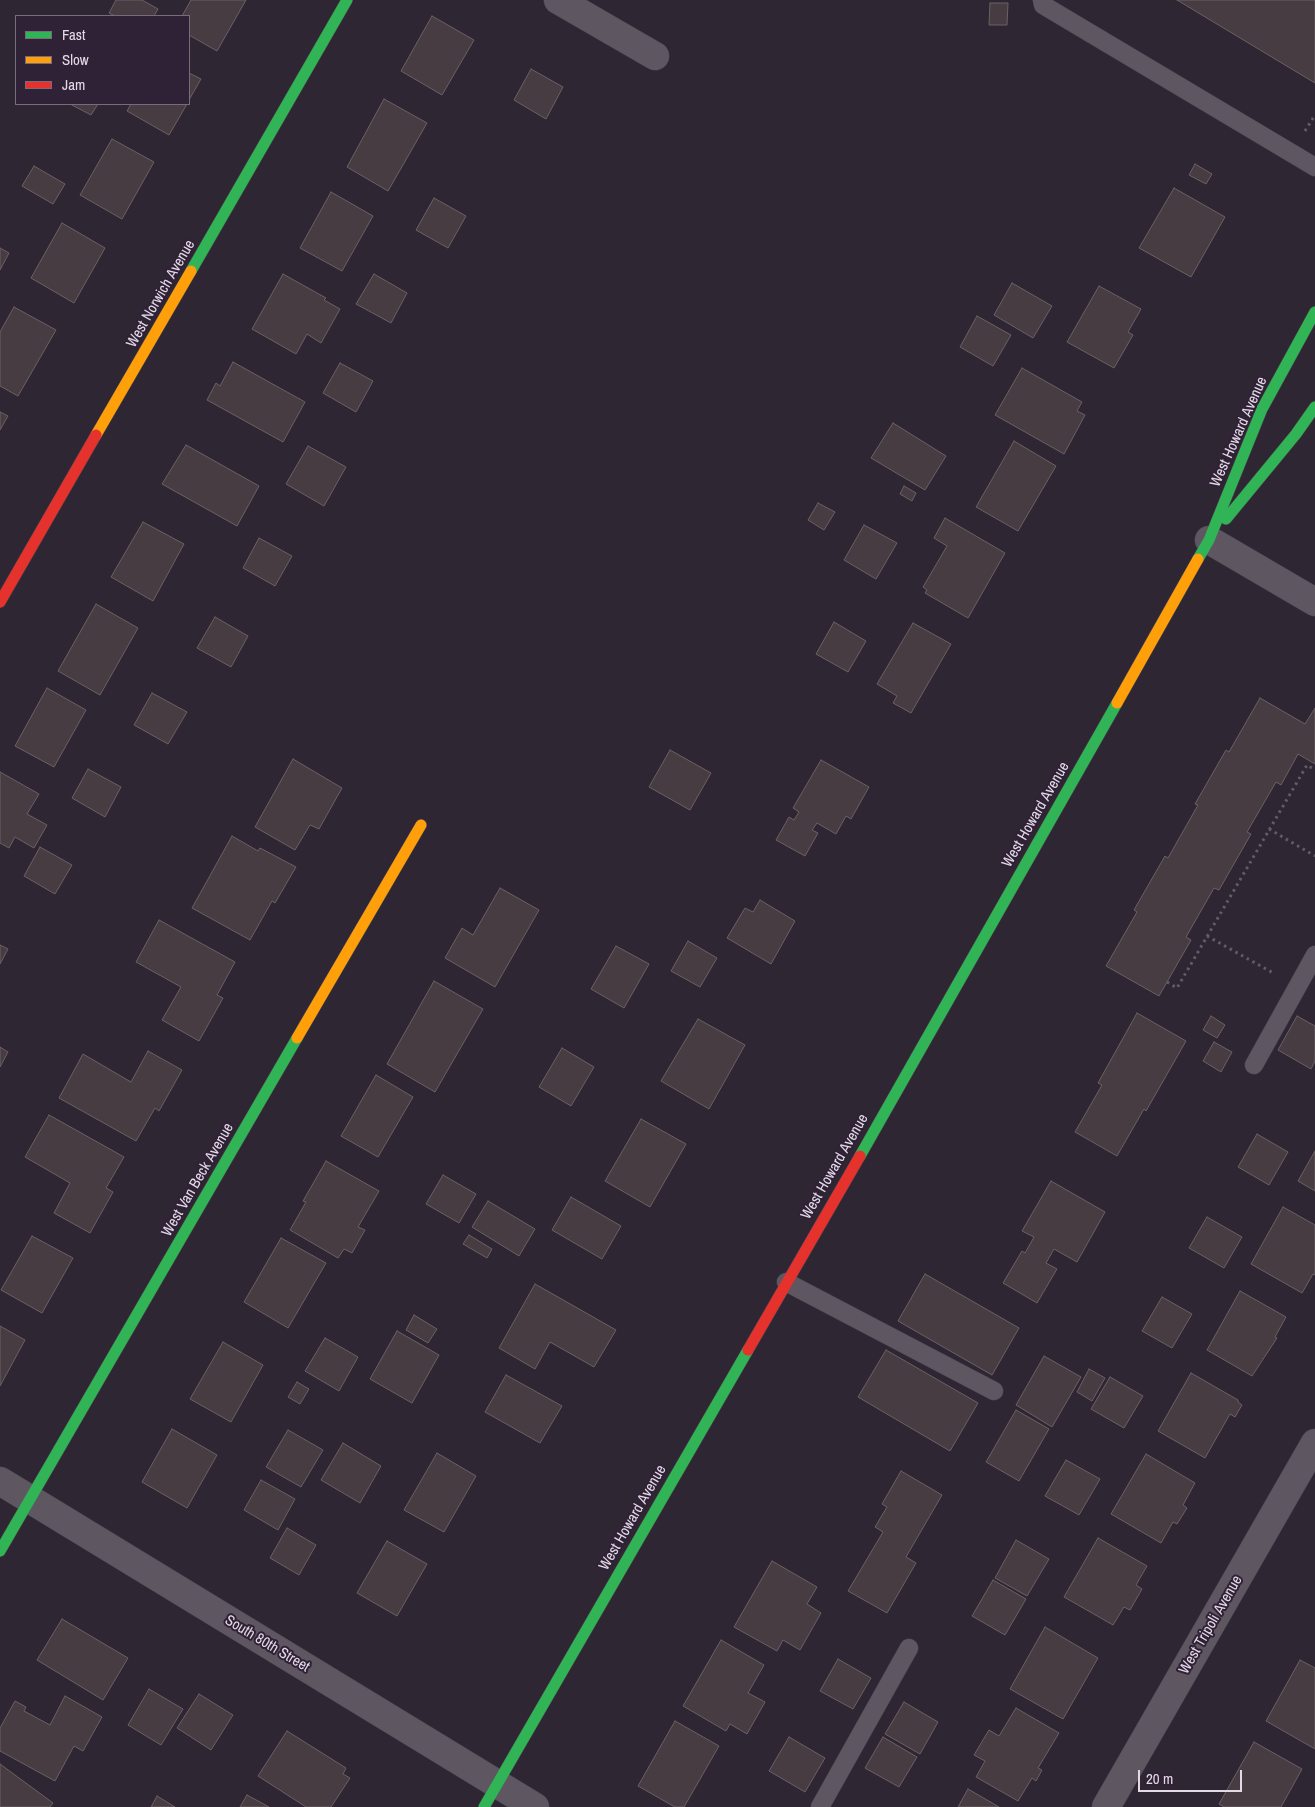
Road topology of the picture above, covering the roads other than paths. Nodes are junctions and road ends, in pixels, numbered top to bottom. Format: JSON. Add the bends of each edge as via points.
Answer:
{"nodes":[{"id":1,"x":347,"y":0,"type":"edge"},
{"id":2,"x":558,"y":0,"type":"edge"},
{"id":3,"x":1042,"y":0,"type":"edge"},
{"id":4,"x":655,"y":56,"type":"dead end"},
{"id":5,"x":1315,"y":167,"type":"edge"},
{"id":6,"x":1315,"y":312,"type":"edge"},
{"id":7,"x":1315,"y":407,"type":"edge"},
{"id":8,"x":1209,"y":540,"type":"junction"},
{"id":9,"x":0,"y":602,"type":"edge"},
{"id":10,"x":1315,"y":602,"type":"edge"},
{"id":11,"x":421,"y":825,"type":"dead end"},
{"id":12,"x":1315,"y":955,"type":"edge"},
{"id":13,"x":1254,"y":1065,"type":"dead end"},
{"id":14,"x":786,"y":1282,"type":"junction"},
{"id":15,"x":994,"y":1391,"type":"dead end"},
{"id":16,"x":1315,"y":1443,"type":"edge"},
{"id":17,"x":0,"y":1481,"type":"edge"},
{"id":18,"x":30,"y":1499,"type":"junction"},
{"id":19,"x":0,"y":1551,"type":"edge"},
{"id":20,"x":909,"y":1648,"type":"dead end"},
{"id":21,"x":491,"y":1796,"type":"edge"},
{"id":22,"x":535,"y":1807,"type":"edge"},
{"id":23,"x":820,"y":1807,"type":"edge"},
{"id":24,"x":1106,"y":1807,"type":"edge"}],
"edges":[{"from":1,"to":9,"type":"street","name":"West Norwich Avenue"},
{"from":2,"to":4,"type":"street"},
{"from":3,"to":5,"type":"lane","via":[[1043,5]]},
{"from":6,"to":8,"type":"street","name":"West Howard Avenue","via":[[1262,409]]},
{"from":7,"to":8,"type":"street","name":"West Howard Avenue"},
{"from":8,"to":10,"type":"street"},
{"from":8,"to":14,"type":"street","name":"West Howard Avenue"},
{"from":11,"to":18,"type":"street","name":"West Van Beck Avenue"},
{"from":12,"to":13,"type":"lane"},
{"from":14,"to":15,"type":"lane"},
{"from":14,"to":21,"type":"street","name":"West Howard Avenue"},
{"from":16,"to":24,"type":"street","name":"West Tripoli Avenue"},
{"from":17,"to":18,"type":"street","name":"South 80th Street"},
{"from":18,"to":19,"type":"street","name":"West Van Beck Avenue"},
{"from":18,"to":21,"type":"street","name":"South 80th Street"},
{"from":20,"to":23,"type":"lane"},
{"from":21,"to":22,"type":"street","name":"South 80th Street"}]}
